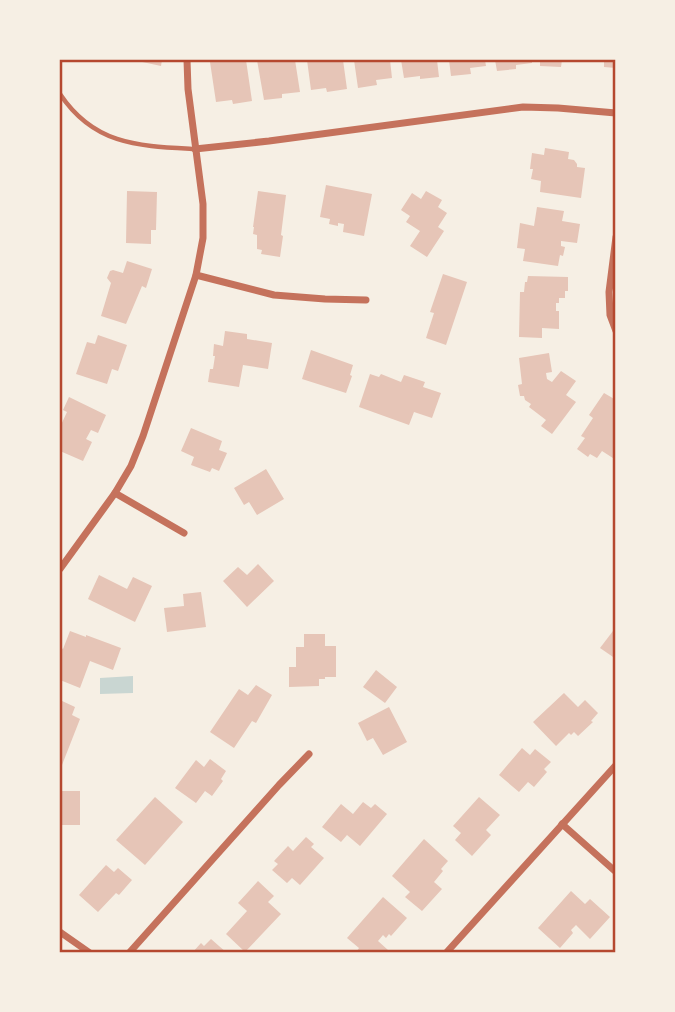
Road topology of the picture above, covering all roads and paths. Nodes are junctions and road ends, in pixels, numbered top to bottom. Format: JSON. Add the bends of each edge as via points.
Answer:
{"nodes":[{"id":1,"x":187,"y":60,"type":"edge"},
{"id":2,"x":60,"y":94,"type":"edge"},
{"id":3,"x":615,"y":113,"type":"edge"},
{"id":4,"x":195,"y":149,"type":"junction"},
{"id":5,"x":615,"y":237,"type":"edge"},
{"id":6,"x":197,"y":275,"type":"junction"},
{"id":7,"x":366,"y":300,"type":"dead end"},
{"id":8,"x":615,"y":331,"type":"edge"},
{"id":9,"x":115,"y":493,"type":"junction"},
{"id":10,"x":184,"y":533,"type":"dead end"},
{"id":11,"x":60,"y":569,"type":"edge"},
{"id":12,"x":309,"y":754,"type":"dead end"},
{"id":13,"x":615,"y":765,"type":"edge"},
{"id":14,"x":562,"y":824,"type":"junction"},
{"id":15,"x":615,"y":872,"type":"edge"},
{"id":16,"x":60,"y":932,"type":"edge"},
{"id":17,"x":90,"y":953,"type":"edge"},
{"id":18,"x":129,"y":953,"type":"edge"},
{"id":19,"x":446,"y":953,"type":"edge"}],
"edges":[{"from":1,"to":4,"type":"street"},
{"from":2,"to":4,"type":"lane","via":[[87,125],[106,136],[163,148]]},
{"from":3,"to":4,"type":"street","via":[[523,107]]},
{"from":4,"to":6,"type":"street","via":[[203,204]]},
{"from":5,"to":8,"type":"street","via":[[609,292]]},
{"from":6,"to":7,"type":"street","via":[[274,295]]},
{"from":6,"to":9,"type":"street","via":[[143,436]]},
{"from":9,"to":10,"type":"street"},
{"from":9,"to":11,"type":"street"},
{"from":12,"to":18,"type":"street"},
{"from":13,"to":14,"type":"street"},
{"from":14,"to":15,"type":"street"},
{"from":14,"to":19,"type":"street"},
{"from":16,"to":17,"type":"street"}]}
